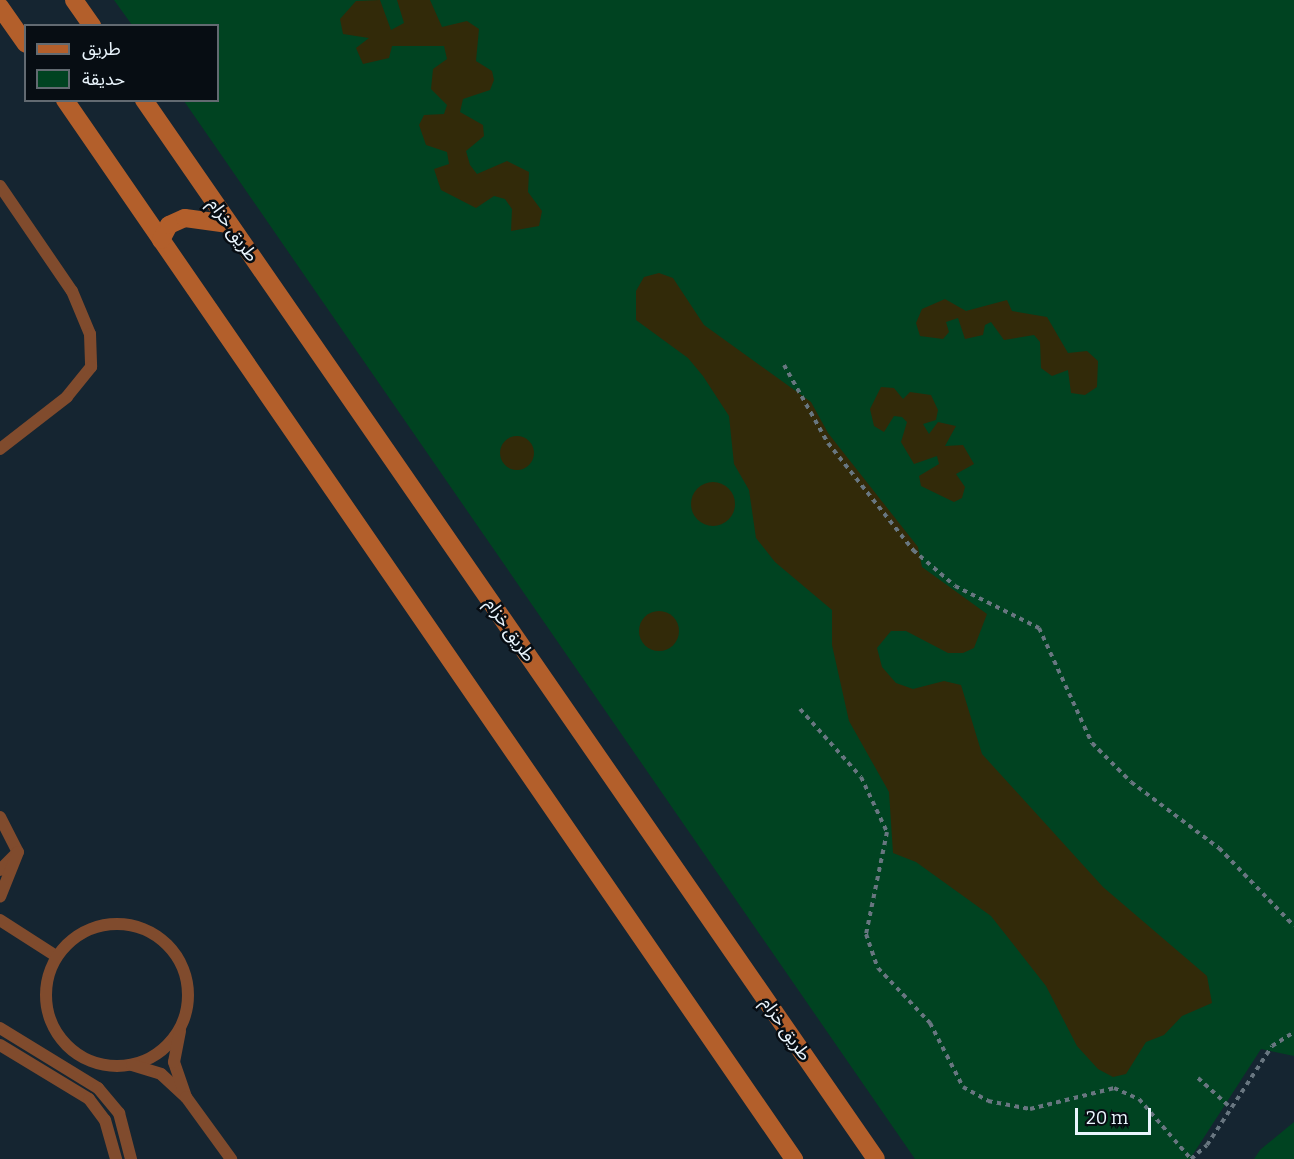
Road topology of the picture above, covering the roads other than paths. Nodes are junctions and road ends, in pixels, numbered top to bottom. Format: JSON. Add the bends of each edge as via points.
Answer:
{"nodes":[{"id":1,"x":74,"y":0,"type":"edge"},
{"id":2,"x":0,"y":7,"type":"edge"},
{"id":3,"x":91,"y":24,"type":"edge"},
{"id":4,"x":24,"y":41,"type":"edge"},
{"id":5,"x":65,"y":102,"type":"edge"},
{"id":6,"x":145,"y":102,"type":"edge"},
{"id":7,"x":0,"y":186,"type":"edge"},
{"id":8,"x":229,"y":224,"type":"junction"},
{"id":9,"x":161,"y":240,"type":"junction"},
{"id":10,"x":0,"y":449,"type":"edge"},
{"id":11,"x":0,"y":817,"type":"edge"},
{"id":12,"x":18,"y":852,"type":"junction"},
{"id":13,"x":0,"y":870,"type":"edge"},
{"id":14,"x":0,"y":897,"type":"edge"},
{"id":15,"x":0,"y":920,"type":"edge"},
{"id":16,"x":56,"y":956,"type":"junction"},
{"id":17,"x":182,"y":1026,"type":"junction"},
{"id":18,"x":0,"y":1029,"type":"edge"},
{"id":19,"x":0,"y":1045,"type":"edge"},
{"id":20,"x":132,"y":1065,"type":"junction"},
{"id":21,"x":186,"y":1097,"type":"junction"},
{"id":22,"x":116,"y":1159,"type":"edge"},
{"id":23,"x":132,"y":1159,"type":"edge"},
{"id":24,"x":231,"y":1159,"type":"edge"},
{"id":25,"x":794,"y":1159,"type":"edge"},
{"id":26,"x":876,"y":1159,"type":"edge"}],
"edges":[{"from":1,"to":3,"type":"main road"},
{"from":2,"to":4,"type":"main road"},
{"from":5,"to":9,"type":"main road"},
{"from":6,"to":8,"type":"main road","name":"طريق خزام"},
{"from":7,"to":10,"type":"lane","via":[[72,291],[90,334],[91,367],[68,398]]},
{"from":8,"to":9,"type":"main road","via":[[185,218],[169,225]]},
{"from":8,"to":26,"type":"main road","name":"طريق خزام"},
{"from":9,"to":25,"type":"main road"},
{"from":11,"to":12,"type":"lane"},
{"from":12,"to":13,"type":"lane"},
{"from":12,"to":14,"type":"lane"},
{"from":15,"to":16,"type":"lane"},
{"from":16,"to":17,"type":"lane","via":[[74,938],[103,925],[129,924],[155,934],[175,952],[187,979]]},
{"from":16,"to":20,"type":"lane","via":[[46,1000],[64,1042],[106,1065]]},
{"from":17,"to":20,"type":"lane","via":[[168,1045]]},
{"from":17,"to":21,"type":"lane","via":[[174,1062]]},
{"from":18,"to":23,"type":"lane","via":[[98,1088],[119,1113]]},
{"from":19,"to":22,"type":"lane","via":[[89,1099],[105,1120]]},
{"from":20,"to":21,"type":"lane","via":[[161,1074]]},
{"from":21,"to":24,"type":"lane"}]}
